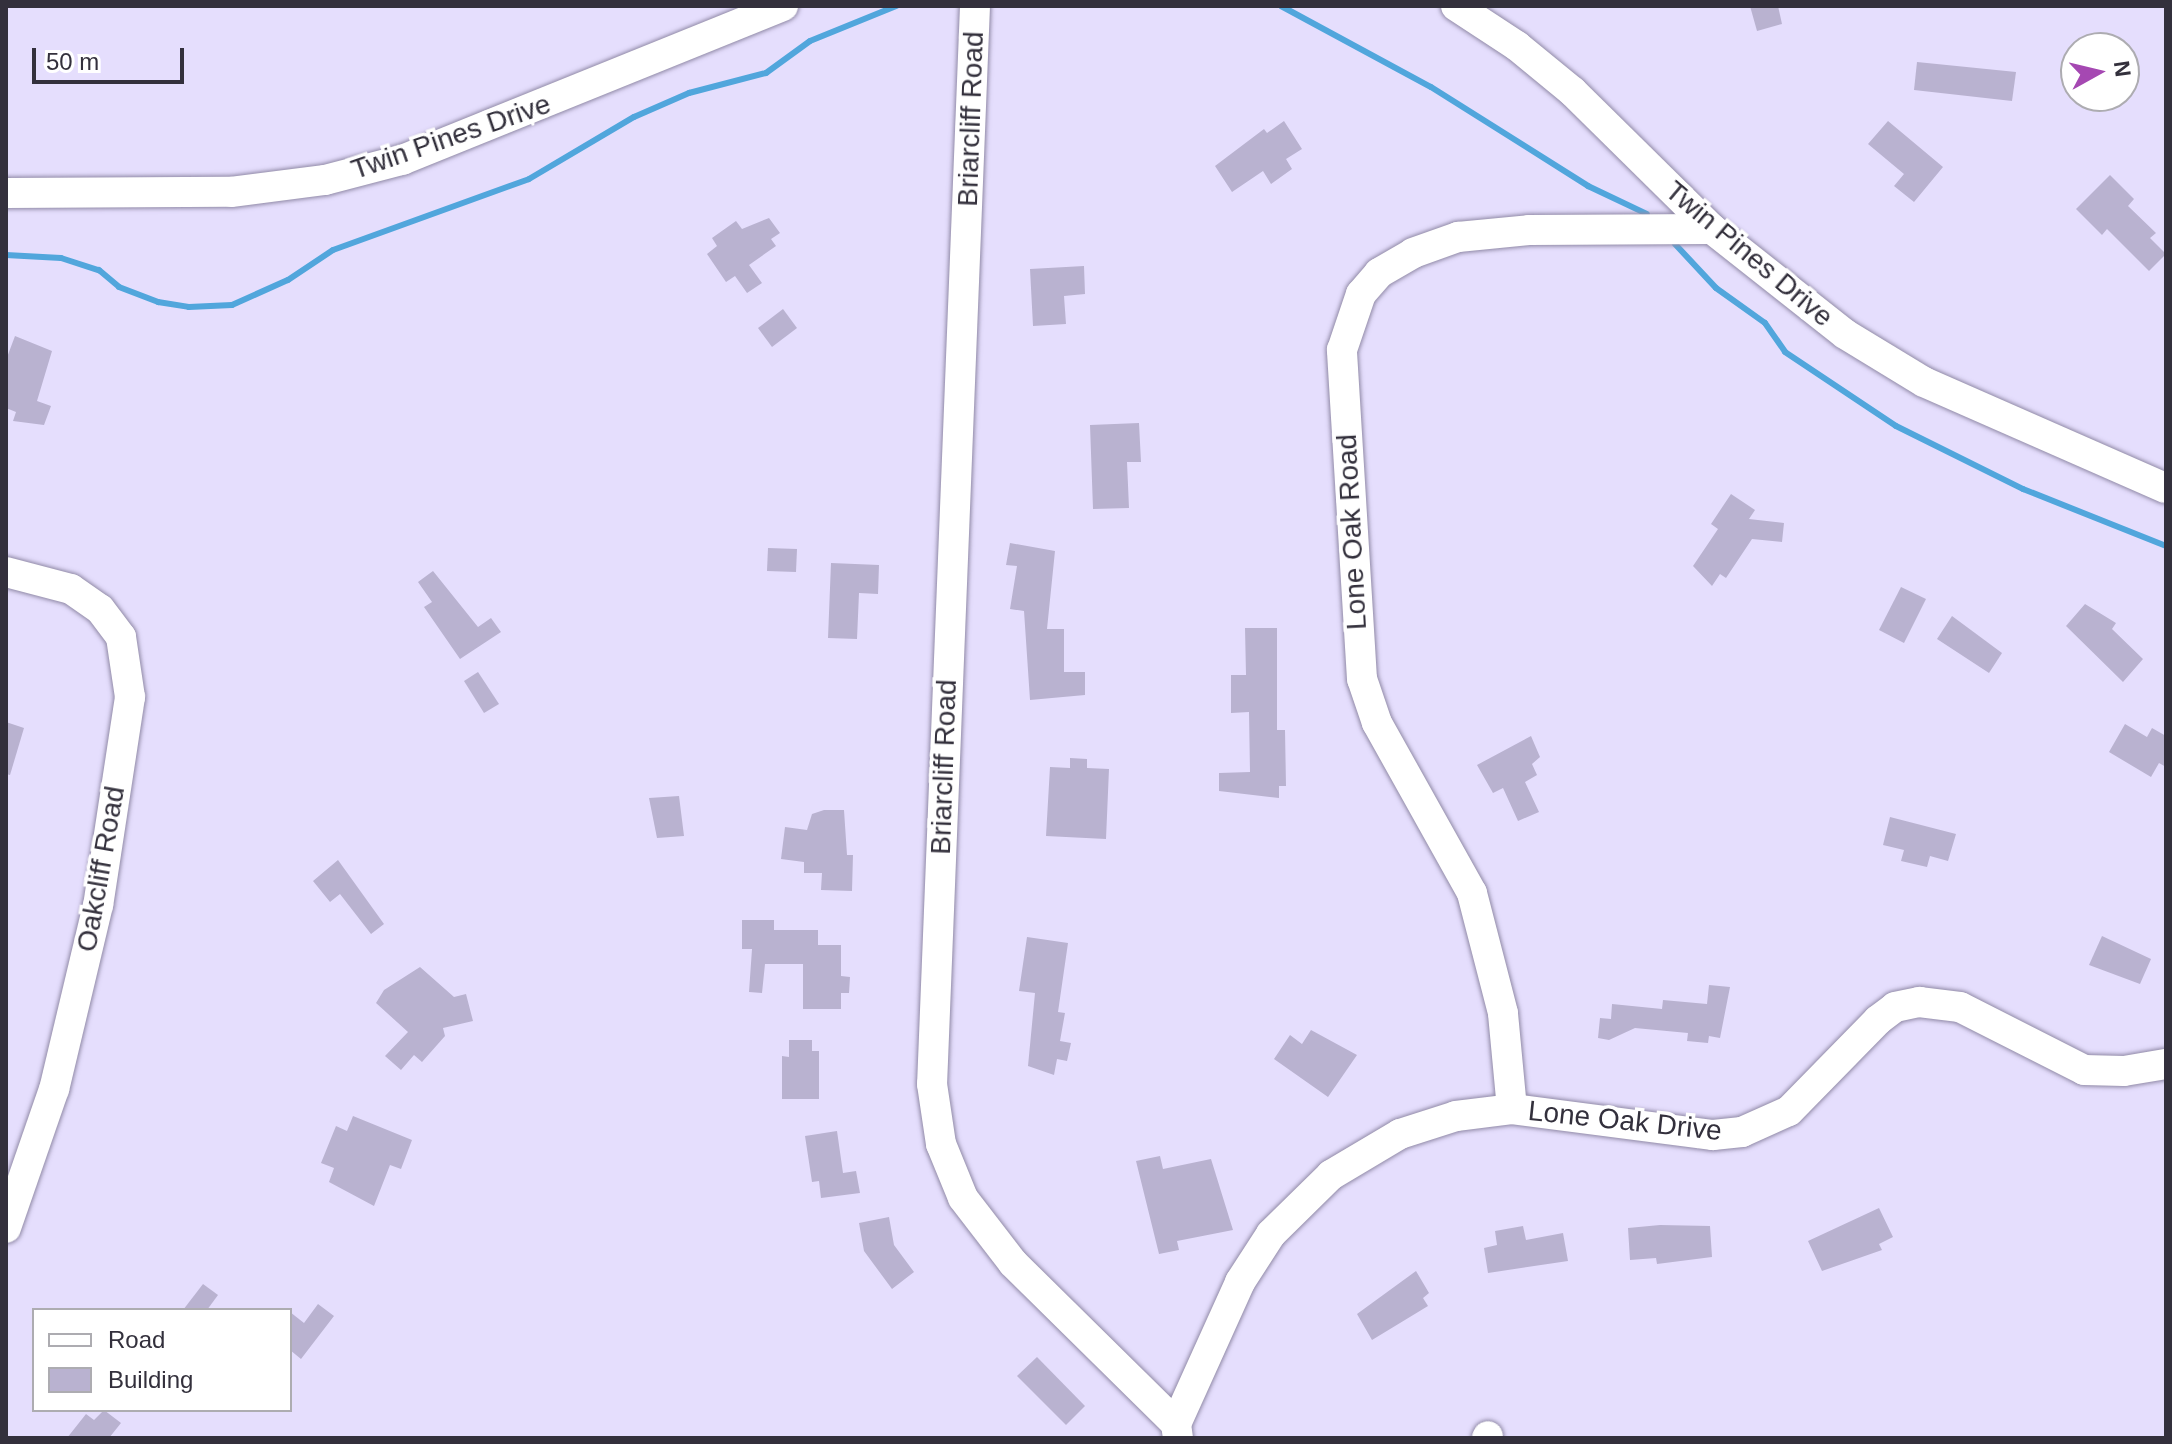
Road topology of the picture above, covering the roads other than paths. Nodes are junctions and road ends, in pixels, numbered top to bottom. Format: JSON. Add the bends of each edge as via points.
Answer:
{"nodes":[{"id":1,"x":783,"y":6,"type":"edge"},
{"id":2,"x":975,"y":6,"type":"edge"},
{"id":3,"x":1456,"y":6,"type":"edge"},
{"id":4,"x":6,"y":193,"type":"edge"},
{"id":5,"x":1712,"y":229,"type":"junction"},
{"id":6,"x":2166,"y":488,"type":"edge"},
{"id":7,"x":6,"y":572,"type":"edge"},
{"id":8,"x":2166,"y":1064,"type":"edge"},
{"id":9,"x":1512,"y":1109,"type":"junction"},
{"id":10,"x":6,"y":1228,"type":"edge"},
{"id":11,"x":1177,"y":1431,"type":"edge"}],
"edges":[{"from":1,"to":4,"type":"street","name":"Twin Pines Drive","via":[[402,160],[325,180],[231,192]]},
{"from":2,"to":11,"type":"street","name":"Briarcliff Road","via":[[934,984],[941,1144],[963,1198],[1013,1263]]},
{"from":3,"to":5,"type":"street","name":"Twin Pines Drive","via":[[1573,92]]},
{"from":5,"to":6,"type":"street","name":"Twin Pines Drive","via":[[1785,292],[1924,382]]},
{"from":5,"to":9,"type":"street","name":"Lone Oak Road","via":[[1529,230],[1458,237],[1413,253],[1379,273],[1361,294],[1342,350],[1362,679],[1377,723],[1472,893],[1503,1013]]},
{"from":7,"to":10,"type":"street","name":"Oakcliff Road","via":[[71,589],[100,609],[121,637],[130,697],[98,905],[54,1089]]},
{"from":8,"to":9,"type":"street","name":"Lone Oak Drive","via":[[2084,1070],[1960,1007],[1919,1002],[1895,1007],[1878,1020],[1789,1111],[1742,1132],[1713,1135]]},
{"from":9,"to":11,"type":"street","name":"Lone Oak Drive","via":[[1456,1116],[1400,1134],[1358,1155],[1301,1201],[1271,1234],[1240,1282]]}]}
